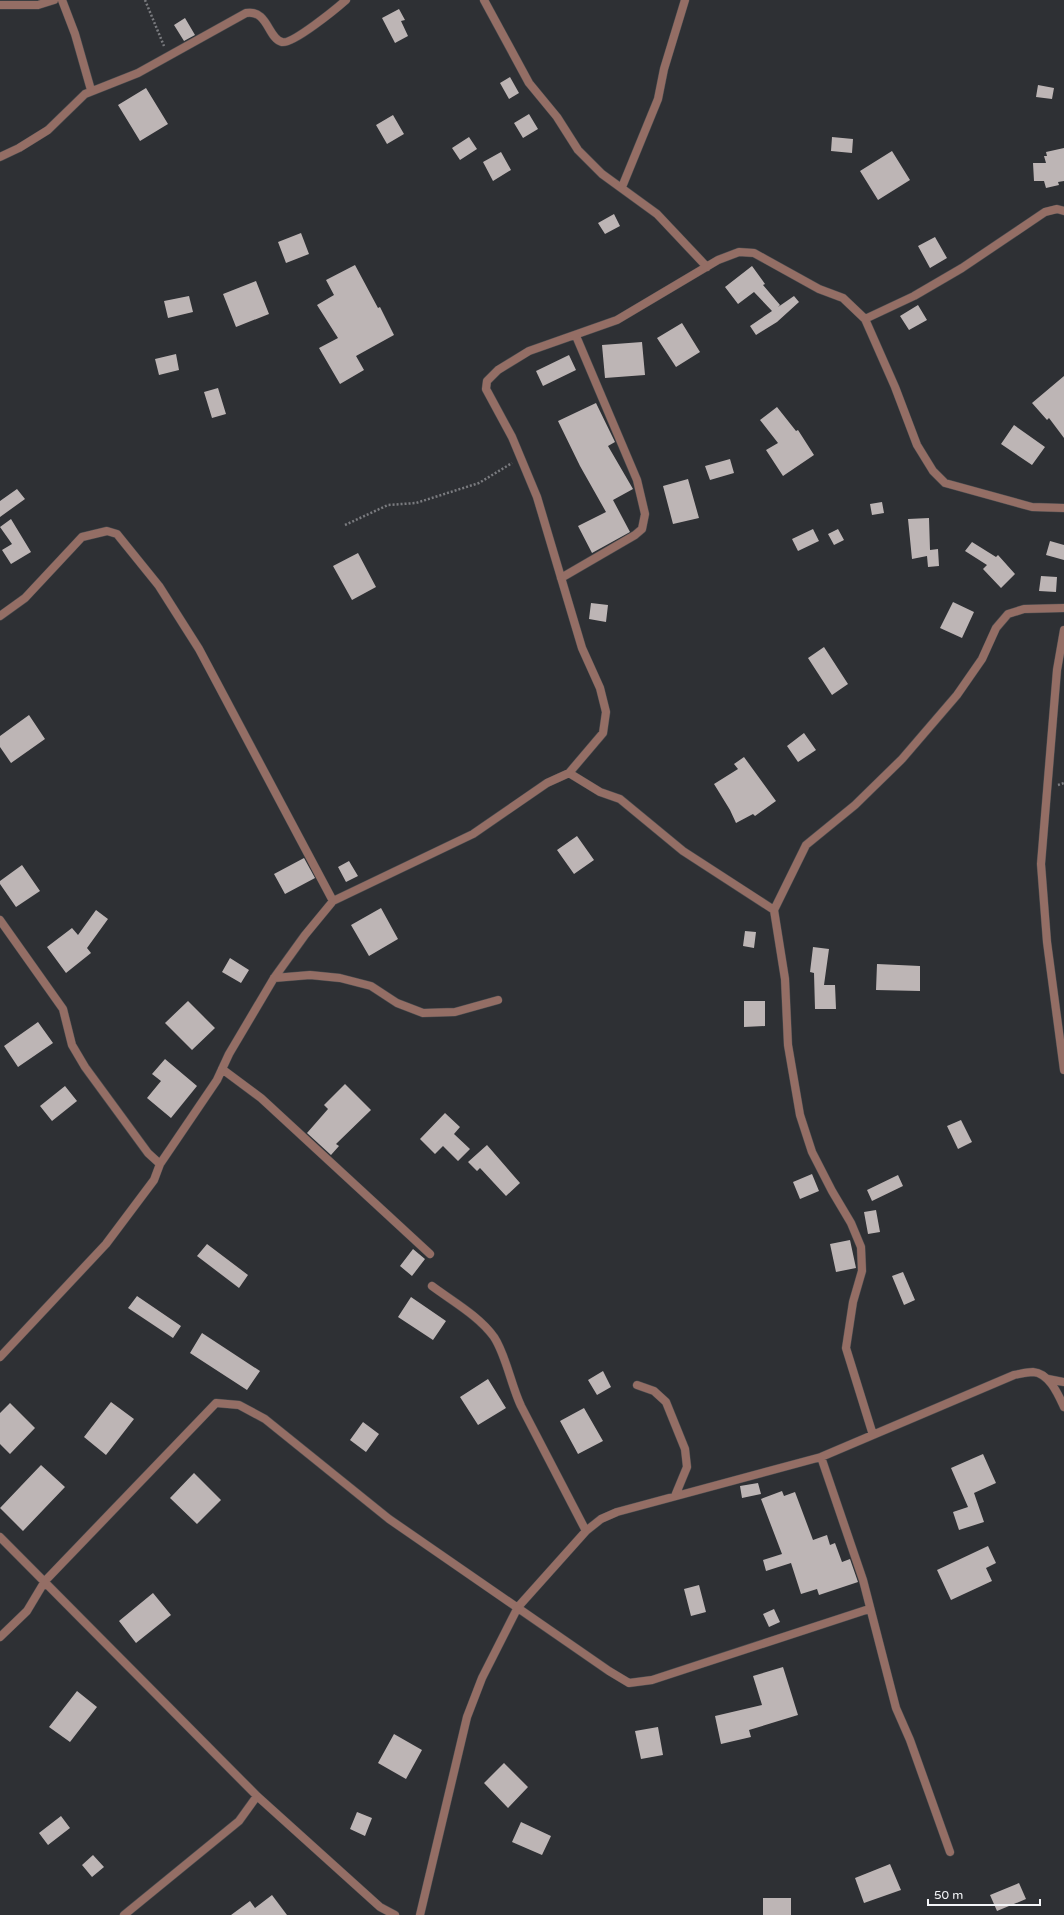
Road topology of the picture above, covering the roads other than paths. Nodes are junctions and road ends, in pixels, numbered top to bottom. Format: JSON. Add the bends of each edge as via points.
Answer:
{"nodes":[{"id":1,"x":54,"y":0,"type":"edge"},
{"id":2,"x":62,"y":0,"type":"edge"},
{"id":3,"x":346,"y":0,"type":"edge"},
{"id":4,"x":484,"y":0,"type":"edge"},
{"id":5,"x":685,"y":0,"type":"edge"},
{"id":6,"x":0,"y":5,"type":"edge"},
{"id":7,"x":91,"y":90,"type":"junction"},
{"id":8,"x":0,"y":156,"type":"edge"},
{"id":9,"x":622,"y":187,"type":"junction"},
{"id":10,"x":1064,"y":211,"type":"edge"},
{"id":11,"x":707,"y":267,"type":"junction"},
{"id":12,"x":865,"y":319,"type":"junction"},
{"id":13,"x":576,"y":336,"type":"junction"},
{"id":14,"x":1064,"y":508,"type":"edge"},
{"id":15,"x":561,"y":578,"type":"junction"},
{"id":16,"x":1064,"y":608,"type":"edge"},
{"id":17,"x":0,"y":616,"type":"edge"},
{"id":18,"x":1064,"y":630,"type":"edge"},
{"id":19,"x":569,"y":773,"type":"junction"},
{"id":20,"x":332,"y":901,"type":"junction"},
{"id":21,"x":774,"y":910,"type":"junction"},
{"id":22,"x":0,"y":920,"type":"edge"},
{"id":23,"x":274,"y":978,"type":"junction"},
{"id":24,"x":498,"y":1000,"type":"dead end"},
{"id":25,"x":222,"y":1069,"type":"junction"},
{"id":26,"x":1064,"y":1070,"type":"edge"},
{"id":27,"x":160,"y":1164,"type":"junction"},
{"id":28,"x":430,"y":1254,"type":"dead end"},
{"id":29,"x":432,"y":1286,"type":"dead end"},
{"id":30,"x":0,"y":1357,"type":"edge"},
{"id":31,"x":1048,"y":1379,"type":"junction"},
{"id":32,"x":1064,"y":1382,"type":"edge"},
{"id":33,"x":637,"y":1385,"type":"dead end"},
{"id":34,"x":1064,"y":1407,"type":"edge"},
{"id":35,"x":873,"y":1435,"type":"junction"},
{"id":36,"x":820,"y":1457,"type":"junction"},
{"id":37,"x":675,"y":1496,"type":"junction"},
{"id":38,"x":586,"y":1531,"type":"junction"},
{"id":39,"x":0,"y":1536,"type":"edge"},
{"id":40,"x":45,"y":1581,"type":"junction"},
{"id":41,"x":518,"y":1607,"type":"junction"},
{"id":42,"x":869,"y":1609,"type":"junction"},
{"id":43,"x":0,"y":1637,"type":"edge"},
{"id":44,"x":257,"y":1796,"type":"junction"},
{"id":45,"x":950,"y":1852,"type":"dead end"},
{"id":46,"x":124,"y":1915,"type":"edge"},
{"id":47,"x":395,"y":1915,"type":"edge"},
{"id":48,"x":420,"y":1915,"type":"edge"}],
"edges":[{"from":1,"to":6,"type":"street","via":[[38,4]]},
{"from":2,"to":7,"type":"street"},
{"from":3,"to":7,"type":"street","via":[[296,38],[286,42],[279,41],[260,16],[252,12],[246,13],[138,73]]},
{"from":4,"to":9,"type":"street","via":[[529,83],[557,117],[578,150],[602,174]]},
{"from":5,"to":9,"type":"street","via":[[664,69],[658,99]]},
{"from":7,"to":8,"type":"street","via":[[48,130],[19,148]]},
{"from":9,"to":11,"type":"street","via":[[657,214]]},
{"from":10,"to":12,"type":"street","via":[[1057,209],[1045,212],[921,292]]},
{"from":11,"to":12,"type":"street","via":[[739,252],[754,254],[819,289],[843,298]]},
{"from":11,"to":13,"type":"street","via":[[617,320]]},
{"from":12,"to":14,"type":"street","via":[[917,445],[933,471],[945,483],[1032,507]]},
{"from":13,"to":15,"type":"street","via":[[637,480],[644,514],[642,529]]},
{"from":13,"to":15,"type":"street","via":[[529,351],[498,370],[487,382],[486,388],[512,437],[537,497]]},
{"from":15,"to":19,"type":"street","via":[[582,648],[600,688],[606,712],[602,733]]},
{"from":16,"to":21,"type":"street","via":[[1024,609],[1008,614],[996,628],[982,659],[957,695],[902,759],[855,805],[806,844]]},
{"from":17,"to":20,"type":"street","via":[[25,598],[82,537],[107,531],[117,534],[160,586],[199,649]]},
{"from":18,"to":26,"type":"street","via":[[1058,670],[1041,864],[1047,942]]},
{"from":19,"to":20,"type":"street","via":[[547,783],[473,834]]},
{"from":19,"to":21,"type":"street","via":[[600,792],[620,799],[683,851]]},
{"from":20,"to":23,"type":"street"},
{"from":21,"to":35,"type":"street","via":[[785,979],[788,1045],[800,1115],[812,1152],[851,1223],[861,1247],[862,1271],[853,1302],[846,1348]]},
{"from":22,"to":27,"type":"street","via":[[63,1009],[72,1045],[85,1067],[148,1153]]},
{"from":23,"to":24,"type":"street","via":[[310,975],[340,978],[371,986],[397,1003],[423,1013],[455,1012]]},
{"from":23,"to":25,"type":"street"},
{"from":25,"to":27,"type":"street"},
{"from":25,"to":28,"type":"street","via":[[261,1098]]},
{"from":27,"to":30,"type":"street","via":[[154,1180],[106,1244]]},
{"from":29,"to":38,"type":"street","via":[[482,1324],[494,1337],[521,1406]]},
{"from":31,"to":32,"type":"street"},
{"from":31,"to":34,"type":"street"},
{"from":31,"to":35,"type":"street","via":[[1033,1372],[1014,1375]]},
{"from":33,"to":37,"type":"street","via":[[654,1391],[666,1402],[685,1449],[687,1467]]},
{"from":35,"to":36,"type":"street"},
{"from":36,"to":37,"type":"street"},
{"from":36,"to":42,"type":"street","via":[[863,1580]]},
{"from":37,"to":38,"type":"street","via":[[616,1512],[601,1519]]},
{"from":38,"to":41,"type":"street"},
{"from":39,"to":40,"type":"street"},
{"from":40,"to":41,"type":"street","via":[[216,1403],[239,1405],[265,1419],[390,1519]]},
{"from":40,"to":43,"type":"street","via":[[27,1611]]},
{"from":40,"to":44,"type":"street"},
{"from":41,"to":42,"type":"street","via":[[578,1651],[629,1683],[652,1680]]},
{"from":41,"to":48,"type":"street","via":[[482,1678],[468,1717]]},
{"from":42,"to":45,"type":"street","via":[[896,1708]]},
{"from":44,"to":46,"type":"street","via":[[239,1821]]},
{"from":44,"to":47,"type":"street","via":[[380,1907]]}]}
